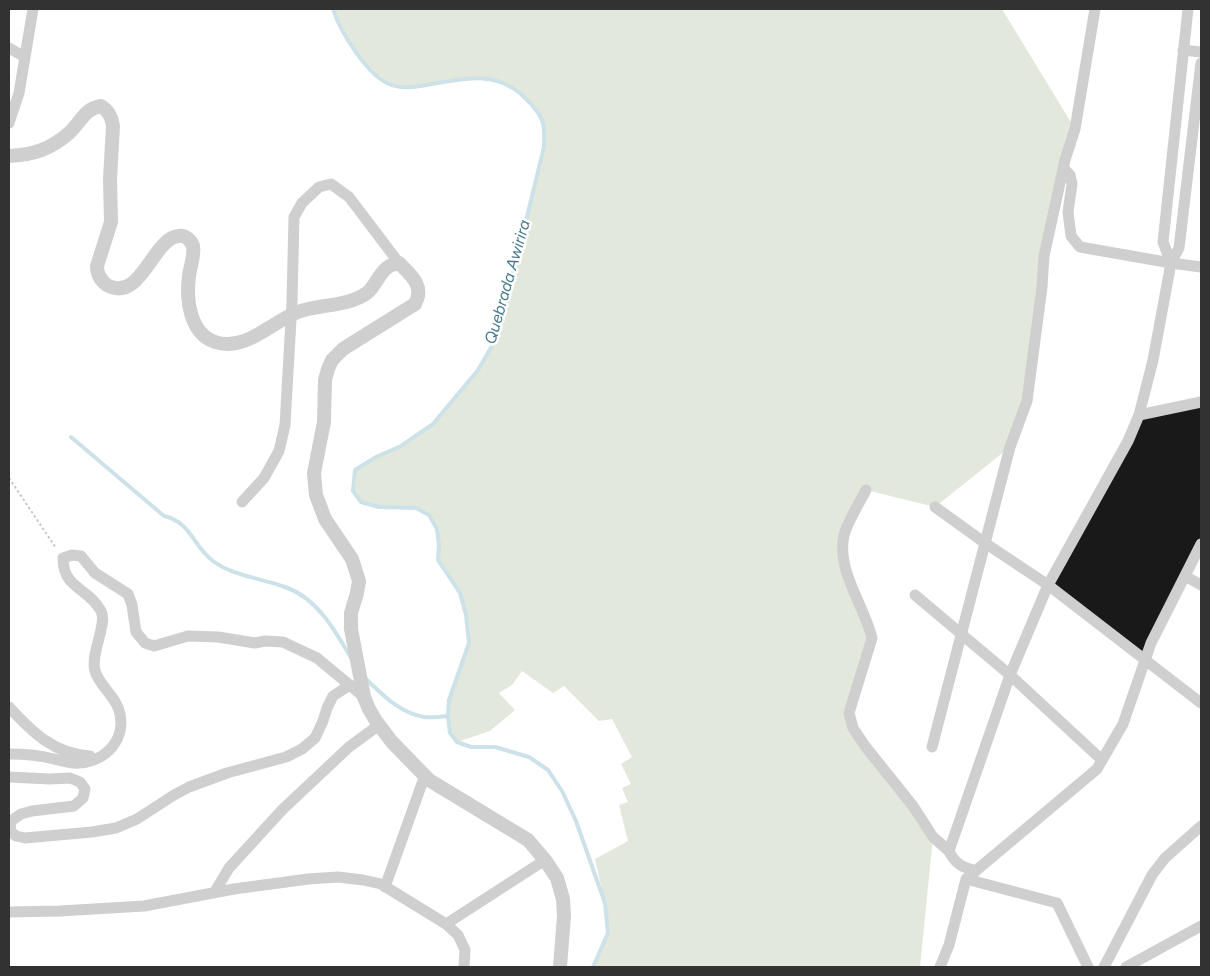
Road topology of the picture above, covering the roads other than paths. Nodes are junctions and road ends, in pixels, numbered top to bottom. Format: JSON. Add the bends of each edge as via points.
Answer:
{"nodes":[{"id":1,"x":33,"y":9,"type":"edge"},
{"id":2,"x":1095,"y":9,"type":"edge"},
{"id":3,"x":1188,"y":9,"type":"edge"},
{"id":4,"x":9,"y":48,"type":"edge"},
{"id":5,"x":1184,"y":50,"type":"junction"},
{"id":6,"x":1201,"y":52,"type":"edge"},
{"id":7,"x":25,"y":57,"type":"junction"},
{"id":8,"x":1201,"y":63,"type":"edge"},
{"id":9,"x":9,"y":123,"type":"edge"},
{"id":10,"x":9,"y":156,"type":"edge"},
{"id":11,"x":1064,"y":168,"type":"junction"},
{"id":12,"x":399,"y":263,"type":"junction"},
{"id":13,"x":1171,"y":263,"type":"junction"},
{"id":14,"x":1201,"y":267,"type":"edge"},
{"id":15,"x":292,"y":316,"type":"junction"},
{"id":16,"x":1201,"y":402,"type":"edge"},
{"id":17,"x":1139,"y":415,"type":"junction"},
{"id":18,"x":866,"y":490,"type":"dead end"},
{"id":19,"x":242,"y":502,"type":"dead end"},
{"id":20,"x":935,"y":507,"type":"dead end"},
{"id":21,"x":985,"y":543,"type":"junction"},
{"id":22,"x":1201,"y":544,"type":"edge"},
{"id":23,"x":1185,"y":576,"type":"junction"},
{"id":24,"x":1048,"y":585,"type":"junction"},
{"id":25,"x":1201,"y":585,"type":"edge"},
{"id":26,"x":915,"y":595,"type":"dead end"},
{"id":27,"x":962,"y":634,"type":"junction"},
{"id":28,"x":1145,"y":659,"type":"junction"},
{"id":29,"x":1010,"y":675,"type":"junction"},
{"id":30,"x":350,"y":685,"type":"junction"},
{"id":31,"x":364,"y":697,"type":"junction"},
{"id":32,"x":1201,"y":703,"type":"edge"},
{"id":33,"x":9,"y":707,"type":"edge"},
{"id":34,"x":379,"y":725,"type":"junction"},
{"id":35,"x":932,"y":747,"type":"dead end"},
{"id":36,"x":9,"y":754,"type":"edge"},
{"id":37,"x":102,"y":756,"type":"junction"},
{"id":38,"x":1102,"y":760,"type":"junction"},
{"id":39,"x":425,"y":775,"type":"junction"},
{"id":40,"x":9,"y":777,"type":"edge"},
{"id":41,"x":1201,"y":826,"type":"edge"},
{"id":42,"x":948,"y":851,"type":"junction"},
{"id":43,"x":545,"y":860,"type":"junction"},
{"id":44,"x":976,"y":871,"type":"junction"},
{"id":45,"x":966,"y":879,"type":"junction"},
{"id":46,"x":385,"y":887,"type":"junction"},
{"id":47,"x":214,"y":894,"type":"junction"},
{"id":48,"x":9,"y":912,"type":"edge"},
{"id":49,"x":446,"y":924,"type":"junction"},
{"id":50,"x":1201,"y":926,"type":"edge"},
{"id":51,"x":464,"y":967,"type":"edge"},
{"id":52,"x":560,"y":967,"type":"edge"},
{"id":53,"x":940,"y":967,"type":"edge"},
{"id":54,"x":1088,"y":967,"type":"edge"},
{"id":55,"x":1104,"y":967,"type":"edge"},
{"id":56,"x":1126,"y":967,"type":"edge"}],
"edges":[{"from":1,"to":7,"type":"street"},
{"from":2,"to":11,"type":"street","via":[[1076,129]]},
{"from":3,"to":5,"type":"street"},
{"from":4,"to":7,"type":"street"},
{"from":5,"to":6,"type":"street"},
{"from":5,"to":13,"type":"street","via":[[1163,242]]},
{"from":7,"to":9,"type":"street","via":[[19,93]]},
{"from":8,"to":13,"type":"street","via":[[1179,248]]},
{"from":10,"to":15,"type":"street","via":[[28,155],[59,141],[89,110],[101,106],[114,126],[111,222],[97,266],[99,278],[111,287],[119,288],[135,282],[169,240],[180,235],[190,240],[193,246],[189,306],[193,319],[205,336],[222,344],[250,339]]},
{"from":11,"to":13,"type":"street","via":[[1072,184],[1068,212],[1071,236],[1080,247]]},
{"from":11,"to":21,"type":"street","via":[[1044,256],[1027,401],[1010,447]]},
{"from":12,"to":15,"type":"street","via":[[388,266],[368,292],[356,299]]},
{"from":12,"to":15,"type":"street","via":[[349,197],[331,184],[319,187],[302,203],[294,217]]},
{"from":12,"to":31,"type":"street","via":[[415,280],[418,299],[343,349],[332,360],[325,380],[324,422],[314,473],[319,506],[352,559],[359,581],[351,613],[351,629]]},
{"from":13,"to":14,"type":"street"},
{"from":13,"to":17,"type":"street"},
{"from":15,"to":19,"type":"street","via":[[285,425],[279,451],[264,478]]},
{"from":16,"to":17,"type":"street"},
{"from":17,"to":24,"type":"street","via":[[1128,441]]},
{"from":18,"to":42,"type":"street","via":[[844,534],[850,583],[872,638],[850,713],[853,728],[933,837]]},
{"from":20,"to":21,"type":"street"},
{"from":21,"to":24,"type":"street"},
{"from":21,"to":27,"type":"street"},
{"from":22,"to":23,"type":"street"},
{"from":23,"to":25,"type":"street"},
{"from":23,"to":28,"type":"street"},
{"from":24,"to":28,"type":"street"},
{"from":24,"to":29,"type":"street"},
{"from":26,"to":27,"type":"street"},
{"from":27,"to":29,"type":"street"},
{"from":27,"to":35,"type":"street"},
{"from":28,"to":32,"type":"street"},
{"from":28,"to":38,"type":"street","via":[[1123,724]]},
{"from":29,"to":38,"type":"street"},
{"from":29,"to":42,"type":"street"},
{"from":30,"to":31,"type":"street"},
{"from":30,"to":37,"type":"street","via":[[317,658],[283,642],[255,643],[188,636],[154,646],[145,643],[136,632],[128,594],[95,573],[81,556],[72,555],[63,558],[63,569],[75,586],[93,599],[102,614],[95,671],[120,713],[121,728],[117,742]]},
{"from":30,"to":40,"type":"street","via":[[334,696],[315,738],[302,749],[286,757],[189,786],[137,819],[116,828],[25,838],[16,836],[10,831],[11,821],[21,814],[74,806],[83,798],[85,790],[80,782],[70,778]]},
{"from":31,"to":34,"type":"street"},
{"from":33,"to":37,"type":"street","via":[[44,741],[75,755]]},
{"from":34,"to":39,"type":"street"},
{"from":34,"to":47,"type":"street","via":[[349,747],[282,810],[229,868]]},
{"from":36,"to":37,"type":"street","via":[[29,754],[73,763],[93,762]]},
{"from":38,"to":44,"type":"street","via":[[1097,769]]},
{"from":39,"to":43,"type":"street","via":[[528,840]]},
{"from":39,"to":46,"type":"street"},
{"from":41,"to":55,"type":"street","via":[[1165,858],[1152,875]]},
{"from":42,"to":44,"type":"street","via":[[960,866]]},
{"from":43,"to":49,"type":"street"},
{"from":43,"to":52,"type":"street","via":[[557,878],[563,899]]},
{"from":44,"to":45,"type":"street"},
{"from":45,"to":53,"type":"street"},
{"from":45,"to":54,"type":"street","via":[[1057,903]]},
{"from":46,"to":47,"type":"street","via":[[338,877],[308,878]]},
{"from":46,"to":49,"type":"street"},
{"from":47,"to":48,"type":"street","via":[[144,906]]},
{"from":49,"to":51,"type":"street","via":[[458,935],[465,950]]},
{"from":50,"to":56,"type":"street"}]}
